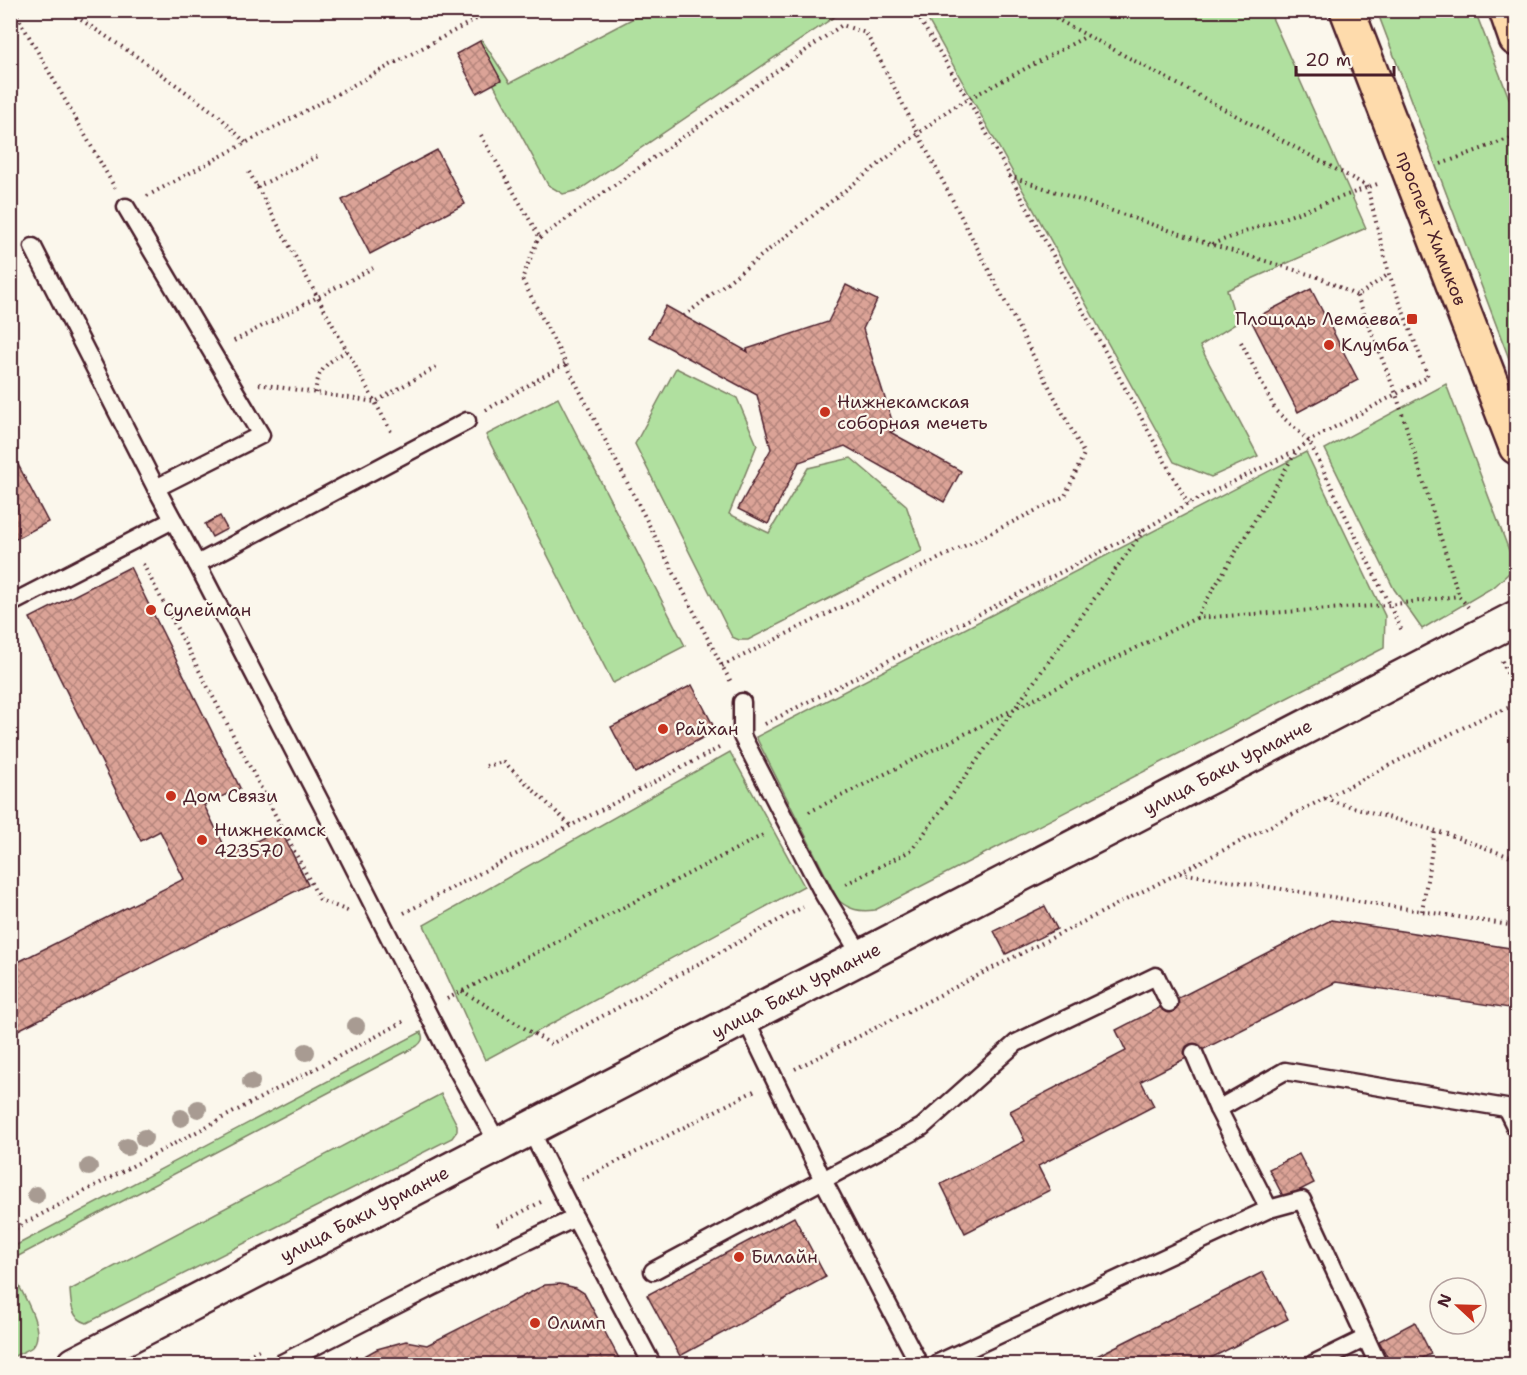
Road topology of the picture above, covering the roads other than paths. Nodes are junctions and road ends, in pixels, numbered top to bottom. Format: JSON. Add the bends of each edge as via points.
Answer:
{"nodes":[{"id":1,"x":1347,"y":10,"type":"edge"},
{"id":2,"x":1506,"y":10,"type":"edge"},
{"id":3,"x":1516,"y":39,"type":"edge"},
{"id":4,"x":126,"y":207,"type":"road end"},
{"id":5,"x":33,"y":246,"type":"dead end"},
{"id":6,"x":466,"y":421,"type":"road end"},
{"id":7,"x":1516,"y":447,"type":"edge"},
{"id":8,"x":156,"y":488,"type":"junction"},
{"id":9,"x":172,"y":520,"type":"junction"},
{"id":10,"x":197,"y":564,"type":"junction"},
{"id":11,"x":10,"y":604,"type":"edge"},
{"id":12,"x":1516,"y":618,"type":"edge"},
{"id":13,"x":742,"y":702,"type":"dead end"},
{"id":14,"x":862,"y":957,"type":"junction"},
{"id":15,"x":1169,"y":1003,"type":"dead end"},
{"id":16,"x":744,"y":1018,"type":"junction"},
{"id":17,"x":1194,"y":1053,"type":"dead end"},
{"id":18,"x":1218,"y":1109,"type":"junction"},
{"id":19,"x":1516,"y":1128,"type":"edge"},
{"id":20,"x":530,"y":1129,"type":"junction"},
{"id":21,"x":499,"y":1145,"type":"junction"},
{"id":22,"x":824,"y":1180,"type":"junction"},
{"id":23,"x":1269,"y":1209,"type":"junction"},
{"id":24,"x":574,"y":1218,"type":"junction"},
{"id":25,"x":653,"y":1271,"type":"dead end"},
{"id":26,"x":1366,"y":1338,"type":"junction"},
{"id":27,"x":75,"y":1365,"type":"edge"},
{"id":28,"x":280,"y":1365,"type":"edge"},
{"id":29,"x":652,"y":1365,"type":"edge"},
{"id":30,"x":919,"y":1365,"type":"edge"},
{"id":31,"x":936,"y":1365,"type":"edge"},
{"id":32,"x":1313,"y":1365,"type":"edge"},
{"id":33,"x":1378,"y":1365,"type":"edge"}],
"edges":[{"from":1,"to":7,"type":"main road","name":"проспект Химиков"},
{"from":2,"to":3,"type":"main road"},
{"from":4,"to":8,"type":"lane","via":[[261,435]]},
{"from":5,"to":8,"type":"lane"},
{"from":6,"to":10,"type":"lane"},
{"from":8,"to":9,"type":"lane"},
{"from":9,"to":10,"type":"lane"},
{"from":9,"to":11,"type":"lane"},
{"from":10,"to":21,"type":"lane"},
{"from":12,"to":14,"type":"street","name":"улица Баки Урманче"},
{"from":13,"to":14,"type":"lane","via":[[742,736],[824,895]]},
{"from":14,"to":16,"type":"street","name":"улица Баки Урманче"},
{"from":15,"to":22,"type":"lane","via":[[1156,976],[1016,1043],[922,1127]]},
{"from":16,"to":20,"type":"street","name":"улица Баки Урманче"},
{"from":16,"to":22,"type":"lane"},
{"from":17,"to":18,"type":"lane"},
{"from":18,"to":19,"type":"lane","via":[[1285,1071],[1506,1108]]},
{"from":18,"to":23,"type":"lane"},
{"from":20,"to":21,"type":"street","name":"улица Баки Урманче"},
{"from":20,"to":24,"type":"lane"},
{"from":21,"to":27,"type":"street","name":"улица Баки Урманче"},
{"from":22,"to":25,"type":"lane"},
{"from":22,"to":30,"type":"lane"},
{"from":23,"to":26,"type":"lane","via":[[1302,1200]]},
{"from":23,"to":31,"type":"lane"},
{"from":24,"to":28,"type":"lane"},
{"from":24,"to":29,"type":"lane"},
{"from":26,"to":32,"type":"lane"},
{"from":26,"to":33,"type":"lane"}]}
